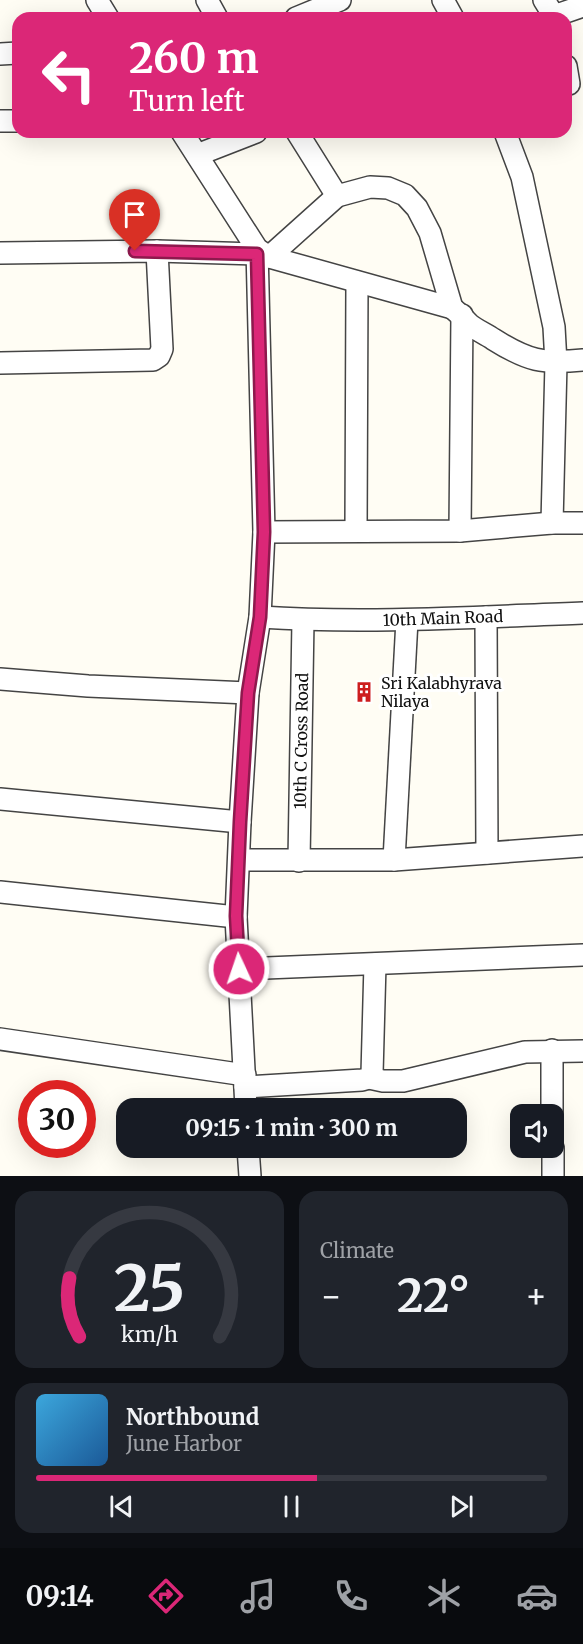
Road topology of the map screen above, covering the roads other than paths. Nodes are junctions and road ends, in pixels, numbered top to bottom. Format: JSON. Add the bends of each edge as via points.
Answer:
{"nodes":[{"id":1,"x":340,"y":0,"type":"edge"},
{"id":2,"x":583,"y":6,"type":"edge"},
{"id":3,"x":551,"y":11,"type":"edge"},
{"id":4,"x":311,"y":12,"type":"edge"},
{"id":5,"x":186,"y":138,"type":"edge"},
{"id":6,"x":241,"y":138,"type":"edge"},
{"id":7,"x":301,"y":138,"type":"edge"},
{"id":8,"x":507,"y":138,"type":"edge"},
{"id":9,"x":197,"y":155,"type":"junction"},
{"id":10,"x":337,"y":196,"type":"junction"},
{"id":11,"x":157,"y":251,"type":"junction"},
{"id":12,"x":0,"y":253,"type":"edge"},
{"id":13,"x":261,"y":253,"type":"junction"},
{"id":14,"x":357,"y":282,"type":"junction"},
{"id":15,"x":457,"y":312,"type":"junction"},
{"id":16,"x":583,"y":360,"type":"edge"},
{"id":17,"x":0,"y":363,"type":"edge"},
{"id":18,"x":556,"y":363,"type":"junction"},
{"id":19,"x":552,"y":523,"type":"junction"},
{"id":20,"x":583,"y":523,"type":"edge"},
{"id":21,"x":356,"y":531,"type":"junction"},
{"id":22,"x":460,"y":531,"type":"junction"},
{"id":23,"x":264,"y":532,"type":"junction"},
{"id":24,"x":583,"y":613,"type":"edge"},
{"id":25,"x":260,"y":617,"type":"junction"},
{"id":26,"x":486,"y":617,"type":"junction"},
{"id":27,"x":303,"y":620,"type":"junction"},
{"id":28,"x":406,"y":620,"type":"junction"},
{"id":29,"x":0,"y":679,"type":"edge"},
{"id":30,"x":248,"y":693,"type":"junction"},
{"id":31,"x":0,"y":799,"type":"edge"},
{"id":32,"x":240,"y":822,"type":"junction"},
{"id":33,"x":583,"y":846,"type":"edge"},
{"id":34,"x":487,"y":853,"type":"junction"},
{"id":35,"x":240,"y":860,"type":"junction"},
{"id":36,"x":394,"y":860,"type":"junction"},
{"id":37,"x":299,"y":861,"type":"junction"},
{"id":38,"x":0,"y":892,"type":"edge"},
{"id":39,"x":236,"y":916,"type":"junction"},
{"id":40,"x":583,"y":955,"type":"edge"},
{"id":41,"x":375,"y":964,"type":"junction"},
{"id":42,"x":239,"y":969,"type":"junction"},
{"id":43,"x":0,"y":1039,"type":"edge"},
{"id":44,"x":552,"y":1050,"type":"junction"},
{"id":45,"x":583,"y":1051,"type":"edge"},
{"id":46,"x":369,"y":1078,"type":"junction"},
{"id":47,"x":245,"y":1081,"type":"junction"},
{"id":48,"x":246,"y":1098,"type":"edge"},
{"id":49,"x":552,"y":1104,"type":"edge"},
{"id":50,"x":249,"y":1158,"type":"edge"},
{"id":51,"x":552,"y":1158,"type":"edge"},
{"id":52,"x":250,"y":1176,"type":"edge"},
{"id":53,"x":552,"y":1176,"type":"edge"}],
"edges":[{"from":1,"to":4,"type":"street"},
{"from":2,"to":3,"type":"street"},
{"from":5,"to":9,"type":"street"},
{"from":6,"to":9,"type":"street"},
{"from":7,"to":10,"type":"street"},
{"from":8,"to":18,"type":"street","via":[[522,177],[543,273],[554,327]]},
{"from":9,"to":13,"type":"street"},
{"from":10,"to":13,"type":"street"},
{"from":10,"to":15,"type":"street","via":[[370,186],[405,195],[430,233]]},
{"from":11,"to":12,"type":"street"},
{"from":11,"to":13,"type":"street"},
{"from":11,"to":17,"type":"street","via":[[162,349],[159,356],[153,360]]},
{"from":13,"to":14,"type":"street"},
{"from":13,"to":23,"type":"street"},
{"from":14,"to":15,"type":"street"},
{"from":14,"to":21,"type":"street"},
{"from":15,"to":18,"type":"street","via":[[517,354]]},
{"from":15,"to":22,"type":"street"},
{"from":16,"to":18,"type":"street"},
{"from":18,"to":19,"type":"street"},
{"from":19,"to":20,"type":"street"},
{"from":19,"to":22,"type":"street"},
{"from":21,"to":22,"type":"street"},
{"from":21,"to":23,"type":"street"},
{"from":23,"to":25,"type":"street"},
{"from":24,"to":26,"type":"street","name":"10th Main Road"},
{"from":25,"to":27,"type":"street","name":"10th Main Road"},
{"from":25,"to":30,"type":"street"},
{"from":26,"to":28,"type":"street","name":"10th Main Road"},
{"from":26,"to":34,"type":"street"},
{"from":27,"to":28,"type":"street","name":"10th Main Road"},
{"from":27,"to":37,"type":"street","name":"10th C Cross Road"},
{"from":28,"to":36,"type":"street"},
{"from":29,"to":30,"type":"street"},
{"from":30,"to":32,"type":"street"},
{"from":31,"to":32,"type":"street"},
{"from":32,"to":35,"type":"street"},
{"from":33,"to":34,"type":"street"},
{"from":34,"to":36,"type":"street"},
{"from":35,"to":37,"type":"street"},
{"from":35,"to":39,"type":"street"},
{"from":36,"to":37,"type":"street"},
{"from":38,"to":39,"type":"street"},
{"from":39,"to":42,"type":"street"},
{"from":40,"to":41,"type":"street"},
{"from":41,"to":42,"type":"street"},
{"from":41,"to":46,"type":"street"},
{"from":42,"to":47,"type":"street"},
{"from":43,"to":47,"type":"street"},
{"from":44,"to":45,"type":"street"},
{"from":44,"to":46,"type":"street","via":[[525,1052],[403,1081]]},
{"from":44,"to":49,"type":"street"},
{"from":46,"to":47,"type":"street"},
{"from":47,"to":48,"type":"street"},
{"from":50,"to":52,"type":"street"},
{"from":51,"to":53,"type":"street"}]}
